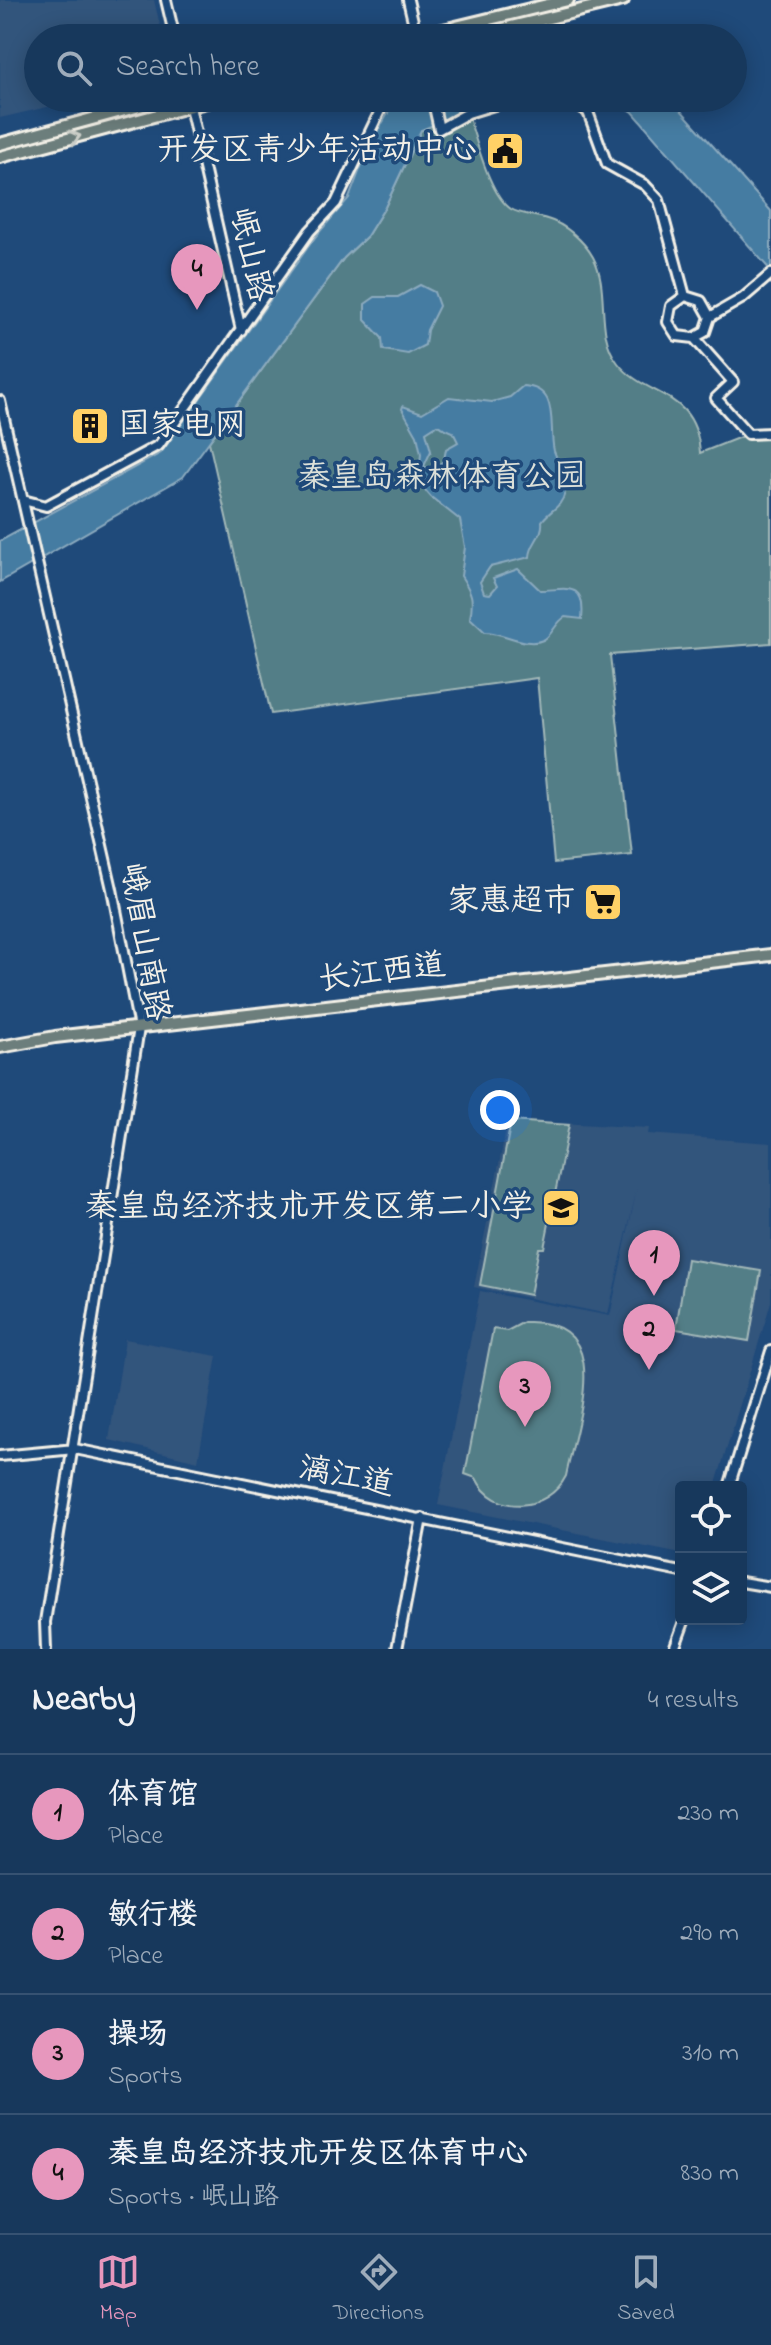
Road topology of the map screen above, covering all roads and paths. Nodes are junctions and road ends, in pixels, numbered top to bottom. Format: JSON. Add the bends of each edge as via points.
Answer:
{"nodes":[{"id":1,"x":166,"y":0,"type":"edge"},
{"id":2,"x":408,"y":0,"type":"edge"},
{"id":3,"x":568,"y":0,"type":"edge"},
{"id":4,"x":623,"y":0,"type":"edge"},
{"id":5,"x":172,"y":24,"type":"edge"},
{"id":6,"x":413,"y":24,"type":"edge"},
{"id":7,"x":469,"y":24,"type":"edge"},
{"id":8,"x":524,"y":24,"type":"edge"},
{"id":9,"x":118,"y":112,"type":"edge"},
{"id":10,"x":155,"y":112,"type":"edge"},
{"id":11,"x":191,"y":112,"type":"edge"},
{"id":12,"x":379,"y":112,"type":"edge"},
{"id":13,"x":435,"y":112,"type":"edge"},
{"id":14,"x":471,"y":112,"type":"edge"},
{"id":15,"x":588,"y":112,"type":"edge"},
{"id":16,"x":0,"y":144,"type":"edge"},
{"id":17,"x":0,"y":157,"type":"edge"},
{"id":18,"x":771,"y":274,"type":"edge"},
{"id":19,"x":685,"y":296,"type":"junction"},
{"id":20,"x":710,"y":317,"type":"junction"},
{"id":21,"x":241,"y":330,"type":"junction"},
{"id":22,"x":694,"y":338,"type":"junction"},
{"id":23,"x":0,"y":401,"type":"edge"},
{"id":24,"x":771,"y":433,"type":"edge"},
{"id":25,"x":23,"y":500,"type":"junction"},
{"id":26,"x":771,"y":955,"type":"edge"},
{"id":27,"x":139,"y":1028,"type":"junction"},
{"id":28,"x":0,"y":1047,"type":"edge"},
{"id":29,"x":771,"y":1351,"type":"edge"},
{"id":30,"x":75,"y":1449,"type":"junction"},
{"id":31,"x":0,"y":1456,"type":"edge"},
{"id":32,"x":731,"y":1481,"type":"edge"},
{"id":33,"x":422,"y":1518,"type":"junction"},
{"id":34,"x":675,"y":1571,"type":"edge"},
{"id":35,"x":747,"y":1583,"type":"edge"},
{"id":36,"x":771,"y":1587,"type":"edge"},
{"id":37,"x":683,"y":1625,"type":"edge"},
{"id":38,"x":46,"y":1649,"type":"edge"},
{"id":39,"x":397,"y":1649,"type":"edge"},
{"id":40,"x":674,"y":1649,"type":"edge"}],
"edges":[{"from":1,"to":5,"type":"street"},
{"from":2,"to":6,"type":"street"},
{"from":3,"to":7,"type":"main road"},
{"from":4,"to":8,"type":"main road"},
{"from":9,"to":16,"type":"main road"},
{"from":17,"to":10,"type":"main road","one_way":true},
{"from":11,"to":21,"type":"street","name":"岷山路"},
{"from":12,"to":21,"type":"street","via":[[336,203],[310,231]]},
{"from":13,"to":14,"type":"street","via":[[439,129]]},
{"from":15,"to":19,"type":"street","via":[[607,164],[645,185],[659,200]]},
{"from":18,"to":20,"type":"street"},
{"from":19,"to":20,"type":"street","via":[[701,301]]},
{"from":19,"to":22,"type":"street","via":[[671,306],[668,322],[677,336]]},
{"from":20,"to":22,"type":"street","via":[[705,332]]},
{"from":21,"to":25,"type":"street","via":[[159,445],[46,506]]},
{"from":22,"to":24,"type":"street","via":[[733,382],[716,398],[748,434]]},
{"from":23,"to":25,"type":"street","name":"峨眉山南路"},
{"from":25,"to":27,"type":"street","name":"峨眉山南路"},
{"from":26,"to":27,"type":"main road","name":"长江西道"},
{"from":27,"to":28,"type":"main road","name":"长江西道"},
{"from":27,"to":30,"type":"street","name":"峨眉山南路"},
{"from":29,"to":32,"type":"street"},
{"from":30,"to":31,"type":"street","name":"漓江道"},
{"from":30,"to":33,"type":"street","name":"漓江道"},
{"from":30,"to":38,"type":"street","name":"峨眉山南路","via":[[45,1622]]},
{"from":33,"to":34,"type":"street","name":"漓江道"},
{"from":33,"to":39,"type":"street"},
{"from":35,"to":36,"type":"street"},
{"from":37,"to":40,"type":"street"}]}
